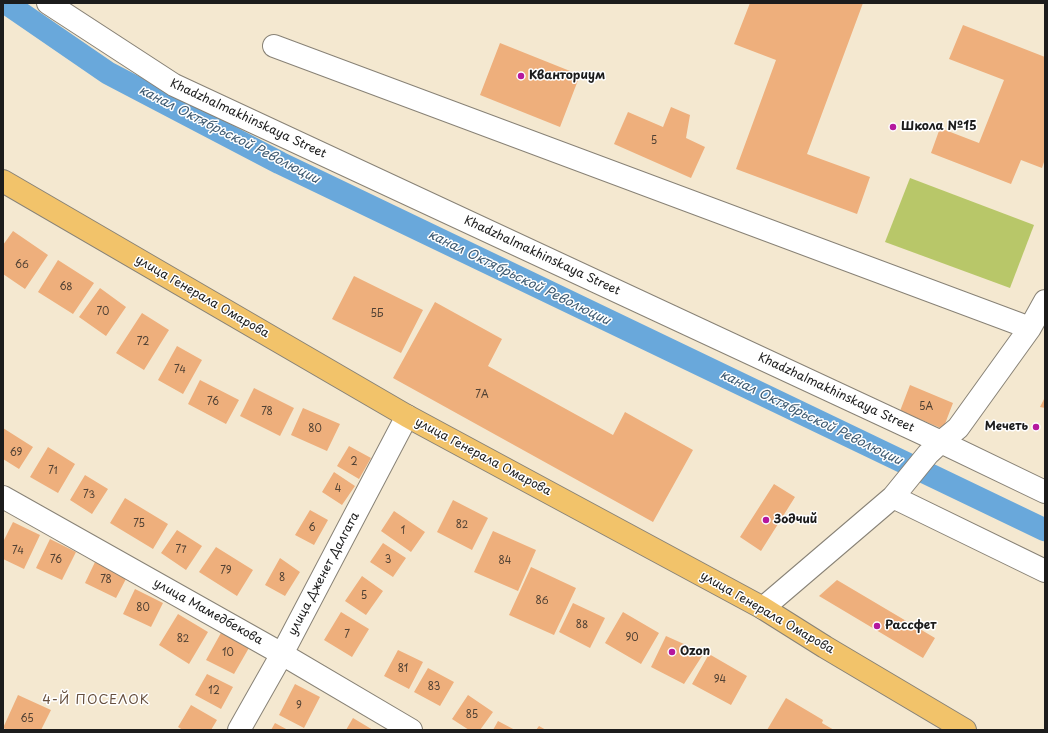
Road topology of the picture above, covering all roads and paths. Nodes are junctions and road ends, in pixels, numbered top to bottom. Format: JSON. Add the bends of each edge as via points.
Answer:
{"nodes":[{"id":1,"x":48,"y":3,"type":"edge"},
{"id":2,"x":274,"y":46,"type":"dead end"},
{"id":3,"x":3,"y":181,"type":"edge"},
{"id":4,"x":3,"y":185,"type":"edge"},
{"id":5,"x":1045,"y":301,"type":"edge"},
{"id":6,"x":1030,"y":328,"type":"junction"},
{"id":7,"x":406,"y":418,"type":"junction"},
{"id":8,"x":941,"y":442,"type":"junction"},
{"id":9,"x":1045,"y":492,"type":"edge"},
{"id":10,"x":3,"y":497,"type":"edge"},
{"id":11,"x":893,"y":497,"type":"junction"},
{"id":12,"x":1045,"y":571,"type":"edge"},
{"id":13,"x":763,"y":608,"type":"junction"},
{"id":14,"x":282,"y":654,"type":"junction"},
{"id":15,"x":239,"y":730,"type":"edge"},
{"id":16,"x":411,"y":730,"type":"edge"},
{"id":17,"x":959,"y":730,"type":"edge"},
{"id":18,"x":965,"y":730,"type":"edge"}],
"edges":[{"from":1,"to":8,"type":"street","name":"Khadzhalmakhinskaya Street","via":[[174,85]]},
{"from":2,"to":6,"type":"street"},
{"from":3,"to":7,"type":"main road","name":"улица Генерала Омарова"},
{"from":4,"to":7,"type":"main road","name":"улица Генерала Омарова"},
{"from":5,"to":6,"type":"street"},
{"from":6,"to":8,"type":"street","via":[[958,428]]},
{"from":7,"to":13,"type":"main road","name":"улица Генерала Омарова"},
{"from":7,"to":14,"type":"street","name":"улица Дженет Далгата"},
{"from":7,"to":17,"type":"main road","name":"улица Генерала Омарова","via":[[761,610]]},
{"from":8,"to":9,"type":"street","name":"Khadzhalmakhinskaya Street"},
{"from":8,"to":11,"type":"street"},
{"from":10,"to":14,"type":"street","name":"улица Мамедбекова"},
{"from":11,"to":12,"type":"street"},
{"from":11,"to":13,"type":"street"},
{"from":13,"to":18,"type":"main road","name":"улица Генерала Омарова"},
{"from":14,"to":15,"type":"street","name":"улица Дженет Далгата"},
{"from":14,"to":16,"type":"street","name":"улица Мамедбекова"}]}
